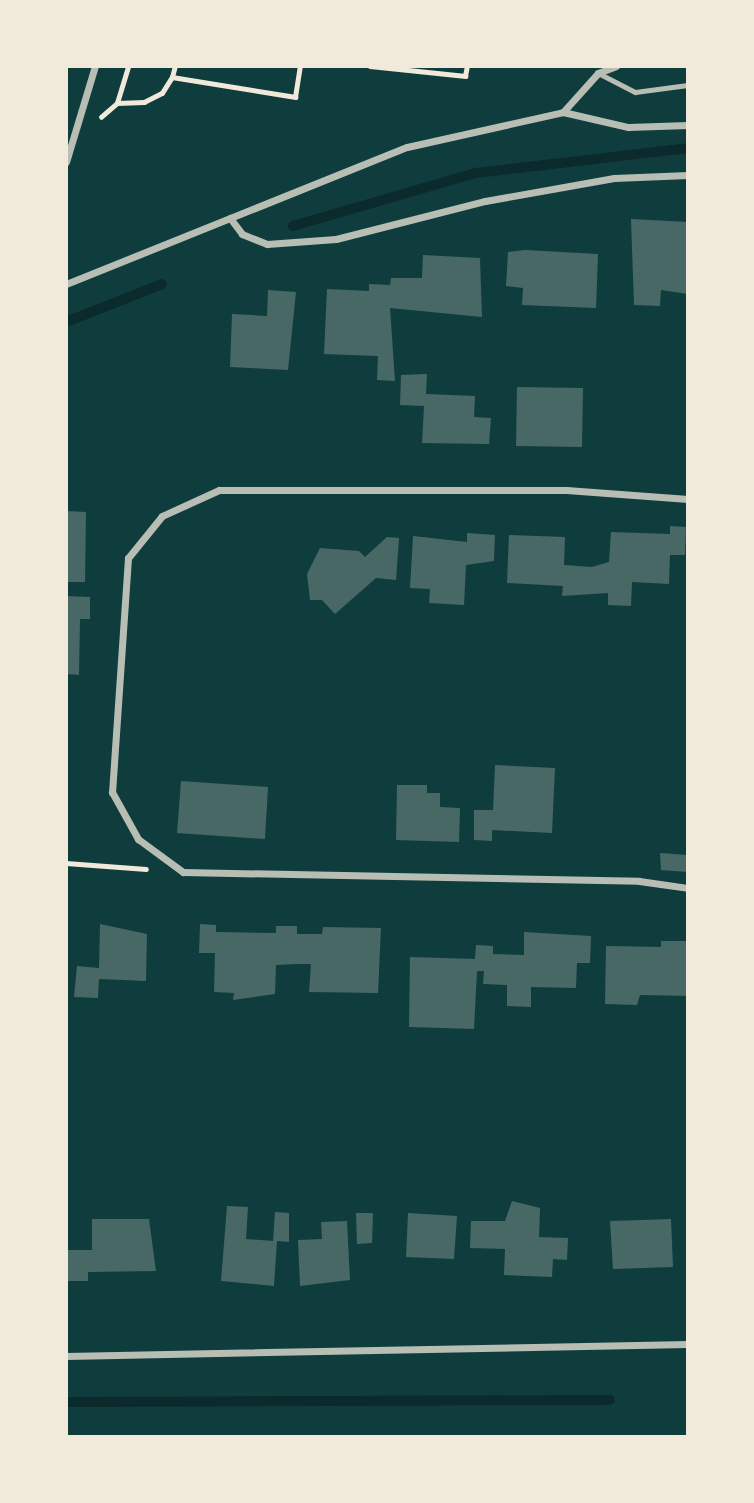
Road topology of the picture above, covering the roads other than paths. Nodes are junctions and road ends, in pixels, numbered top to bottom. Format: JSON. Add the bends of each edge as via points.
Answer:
{"nodes":[{"id":1,"x":95,"y":66,"type":"edge"},
{"id":2,"x":616,"y":66,"type":"edge"},
{"id":3,"x":598,"y":73,"type":"junction"},
{"id":4,"x":688,"y":85,"type":"edge"},
{"id":5,"x":563,"y":112,"type":"junction"},
{"id":6,"x":688,"y":125,"type":"edge"},
{"id":7,"x":66,"y":162,"type":"edge"},
{"id":8,"x":688,"y":175,"type":"edge"},
{"id":9,"x":230,"y":218,"type":"junction"},
{"id":10,"x":66,"y":284,"type":"edge"},
{"id":11,"x":688,"y":499,"type":"edge"},
{"id":12,"x":688,"y":888,"type":"edge"},
{"id":13,"x":688,"y":1344,"type":"edge"},
{"id":14,"x":66,"y":1356,"type":"edge"}],
"edges":[{"from":1,"to":7,"type":"street"},
{"from":2,"to":3,"type":"street"},
{"from":3,"to":4,"type":"lane","via":[[635,92]]},
{"from":3,"to":5,"type":"street"},
{"from":5,"to":6,"type":"street","via":[[628,127]]},
{"from":5,"to":9,"type":"street","via":[[407,147]]},
{"from":8,"to":9,"type":"street","via":[[614,178],[485,201],[336,239],[267,244],[242,234]]},
{"from":9,"to":10,"type":"street"},
{"from":11,"to":12,"type":"street","via":[[566,490],[219,490],[162,516],[128,558],[112,792],[138,839],[183,872],[639,881]]},
{"from":13,"to":14,"type":"street"}]}
